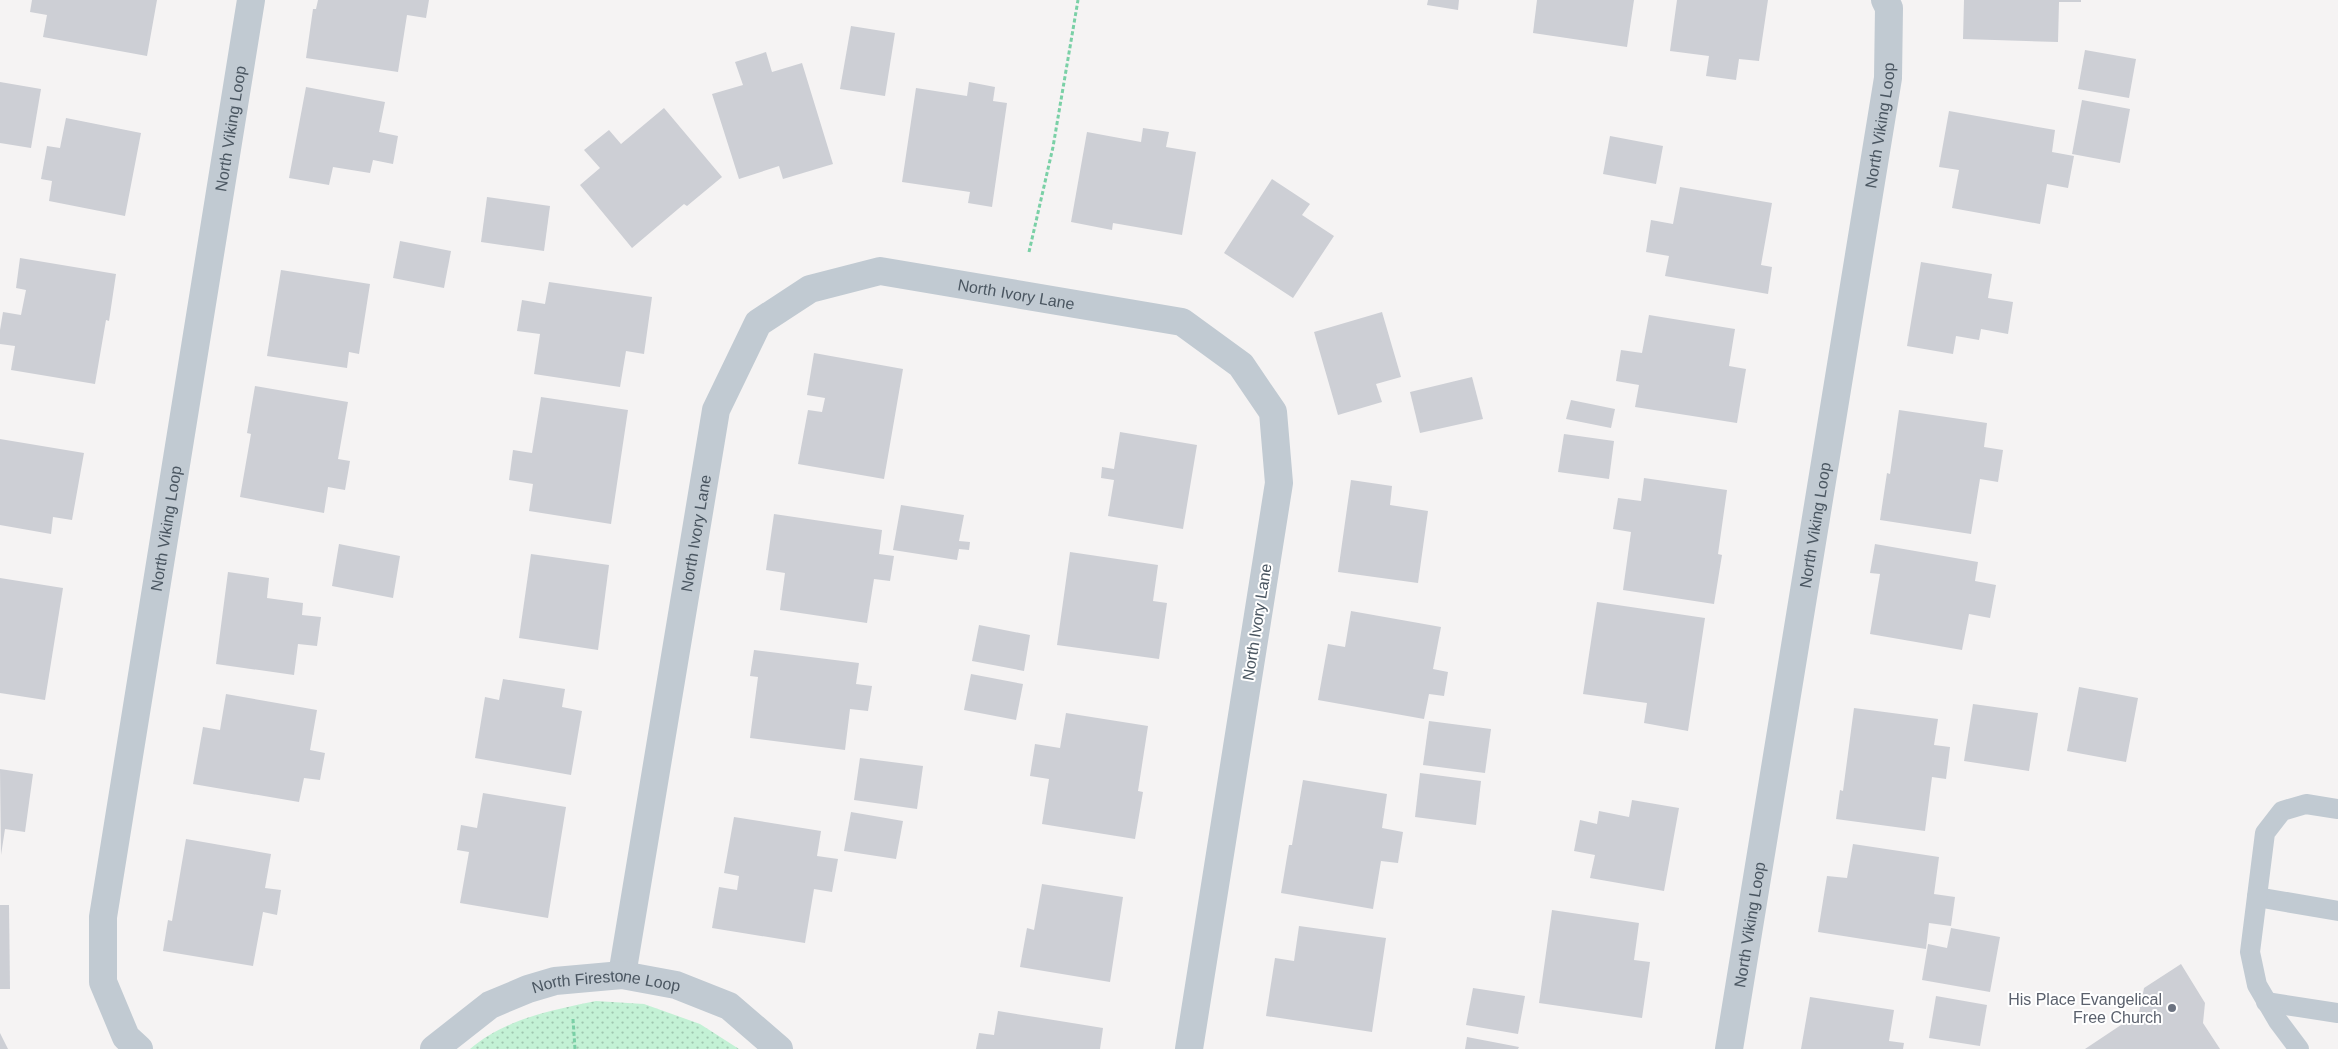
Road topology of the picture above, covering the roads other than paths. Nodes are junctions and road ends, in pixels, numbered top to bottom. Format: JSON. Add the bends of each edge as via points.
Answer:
{"nodes":[{"id":1,"x":251,"y":0,"type":"edge"},
{"id":2,"x":1885,"y":0,"type":"edge"},
{"id":3,"x":2338,"y":809,"type":"edge"},
{"id":4,"x":2257,"y":897,"type":"junction"},
{"id":5,"x":2338,"y":911,"type":"edge"},
{"id":6,"x":622,"y":975,"type":"junction"},
{"id":7,"x":2266,"y":1002,"type":"junction"},
{"id":8,"x":2338,"y":1014,"type":"edge"},
{"id":9,"x":139,"y":1049,"type":"edge"},
{"id":10,"x":434,"y":1049,"type":"edge"},
{"id":11,"x":779,"y":1049,"type":"edge"},
{"id":12,"x":1189,"y":1049,"type":"edge"},
{"id":13,"x":1729,"y":1049,"type":"edge"},
{"id":14,"x":2300,"y":1049,"type":"edge"}],
"edges":[{"from":1,"to":9,"type":"street","name":"North Viking Loop","via":[[103,917],[103,982],[126,1037]]},
{"from":2,"to":13,"type":"street","name":"North Viking Loop","via":[[1889,8],[1888,78]]},
{"from":3,"to":4,"type":"lane","via":[[2306,804],[2282,811],[2265,833]]},
{"from":4,"to":5,"type":"lane"},
{"from":4,"to":7,"type":"lane","via":[[2250,952],[2257,985]]},
{"from":6,"to":10,"type":"street","name":"North Firestone Loop","via":[[563,980],[528,989],[490,1005]]},
{"from":6,"to":11,"type":"street","name":"North Firestone Loop","via":[[676,985],[729,1006]]},
{"from":6,"to":12,"type":"street","name":"North Ivory Lane","via":[[716,410],[758,323],[810,289],[880,271],[1182,322],[1241,365],[1273,412],[1279,483]]},
{"from":7,"to":8,"type":"lane"},
{"from":7,"to":14,"type":"lane"}]}
